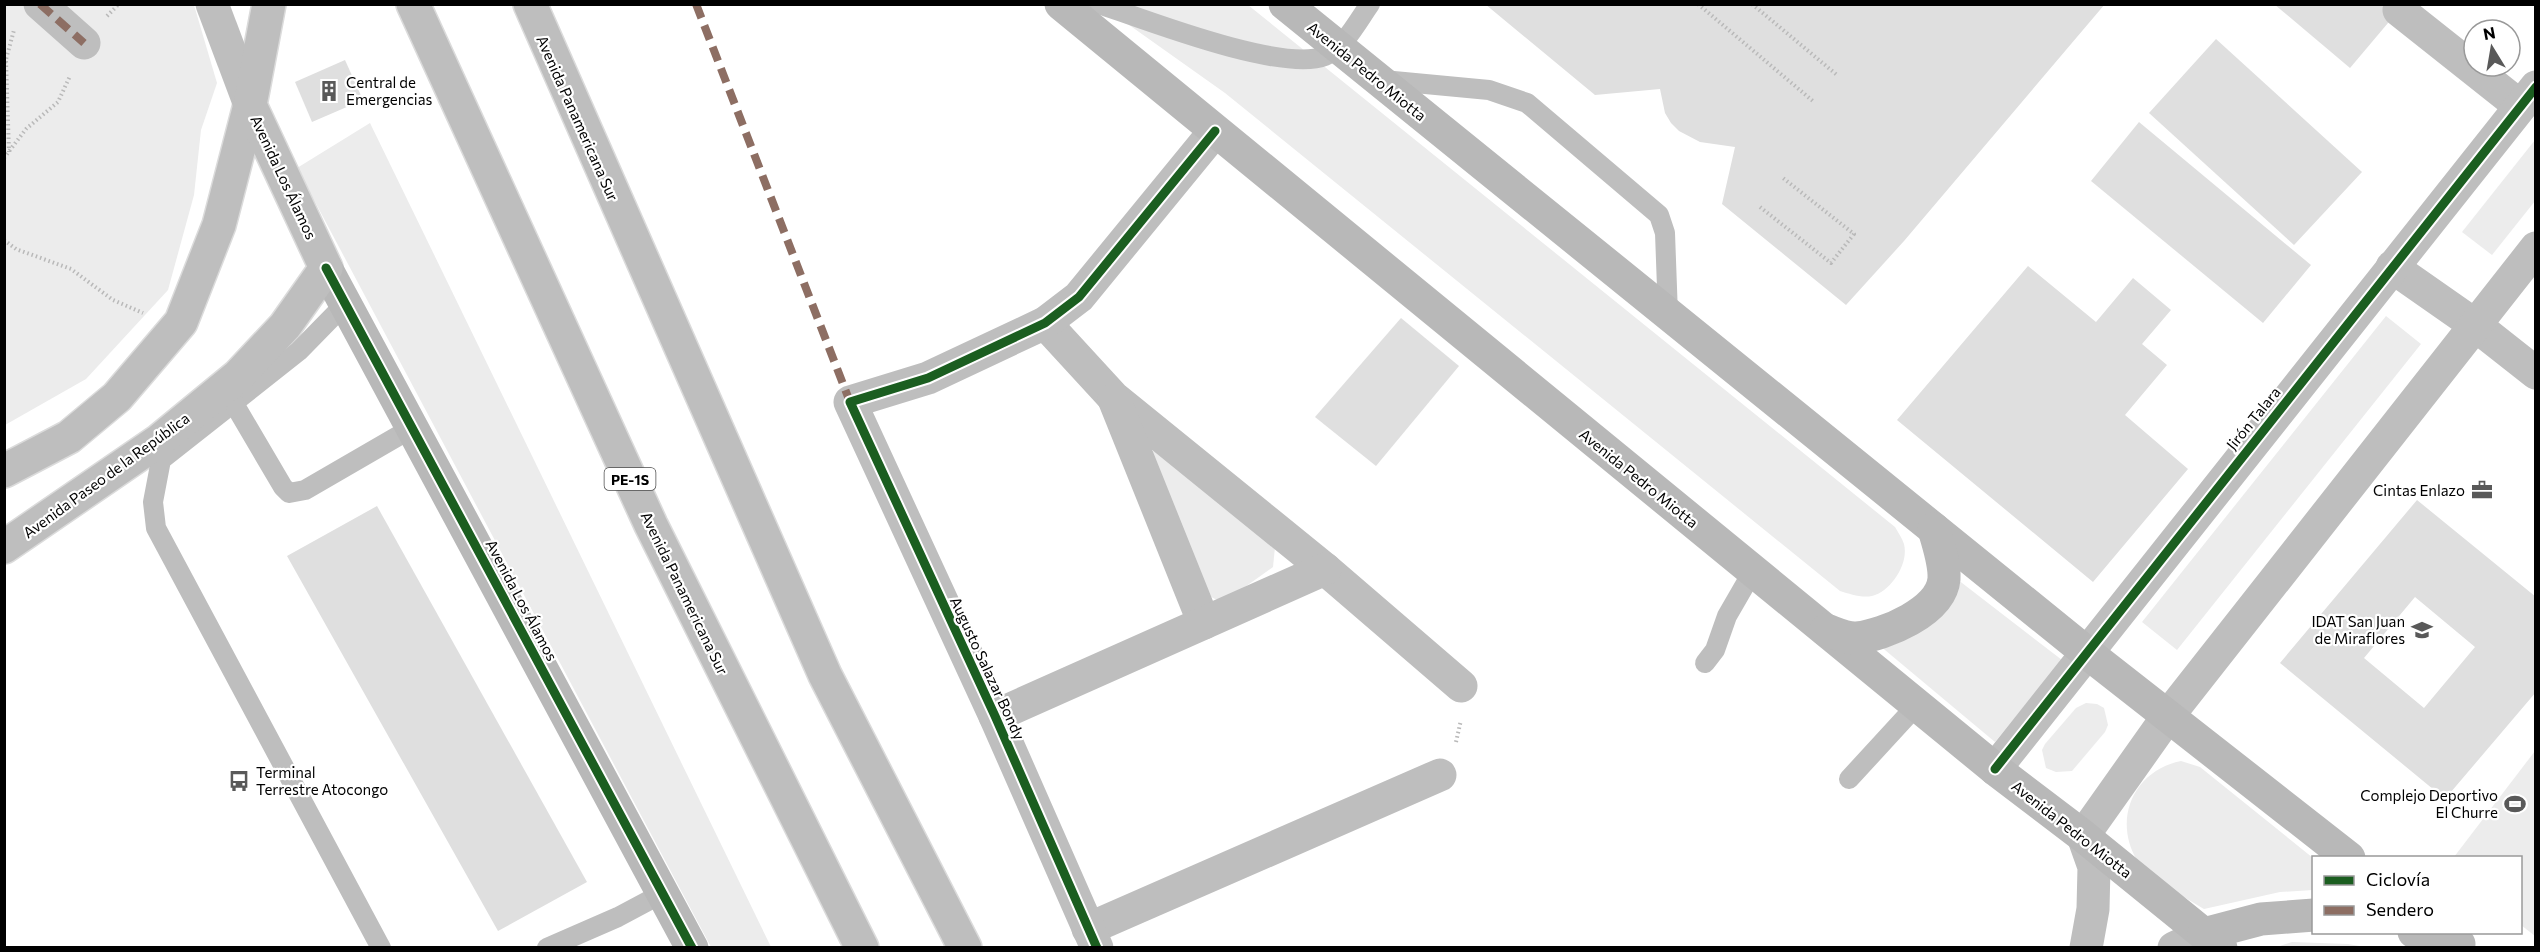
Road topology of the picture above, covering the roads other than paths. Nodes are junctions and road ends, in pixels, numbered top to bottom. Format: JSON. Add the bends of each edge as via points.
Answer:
{"nodes":[{"id":1,"x":40,"y":4,"type":"edge"},
{"id":2,"x":212,"y":4,"type":"edge"},
{"id":3,"x":269,"y":4,"type":"edge"},
{"id":4,"x":413,"y":4,"type":"edge"},
{"id":5,"x":1061,"y":4,"type":"edge"},
{"id":6,"x":1099,"y":4,"type":"edge"},
{"id":7,"x":1286,"y":4,"type":"edge"},
{"id":8,"x":1370,"y":4,"type":"edge"},
{"id":9,"x":2399,"y":10,"type":"dead end"},
{"id":10,"x":536,"y":12,"type":"edge"},
{"id":11,"x":84,"y":43,"type":"road end"},
{"id":12,"x":1338,"y":48,"type":"junction"},
{"id":13,"x":1377,"y":79,"type":"junction"},
{"id":14,"x":2528,"y":97,"type":"edge"},
{"id":15,"x":250,"y":105,"type":"junction"},
{"id":16,"x":1215,"y":131,"type":"junction"},
{"id":17,"x":2535,"y":248,"type":"edge"},
{"id":18,"x":2392,"y":267,"type":"junction"},
{"id":19,"x":326,"y":268,"type":"junction"},
{"id":20,"x":345,"y":304,"type":"junction"},
{"id":21,"x":1668,"y":315,"type":"junction"},
{"id":22,"x":1045,"y":323,"type":"junction"},
{"id":23,"x":2475,"y":325,"type":"junction"},
{"id":24,"x":2535,"y":373,"type":"edge"},
{"id":25,"x":1113,"y":397,"type":"junction"},
{"id":26,"x":233,"y":402,"type":"junction"},
{"id":27,"x":412,"y":428,"type":"junction"},
{"id":28,"x":4,"y":471,"type":"edge"},
{"id":29,"x":1934,"y":529,"type":"junction"},
{"id":30,"x":4,"y":547,"type":"edge"},
{"id":31,"x":1326,"y":569,"type":"junction"},
{"id":32,"x":1753,"y":571,"type":"junction"},
{"id":33,"x":1204,"y":623,"type":"junction"},
{"id":34,"x":1824,"y":629,"type":"junction"},
{"id":35,"x":2086,"y":652,"type":"junction"},
{"id":36,"x":1705,"y":663,"type":"dead end"},
{"id":37,"x":1461,"y":686,"type":"road end"},
{"id":38,"x":1917,"y":705,"type":"junction"},
{"id":39,"x":994,"y":716,"type":"junction"},
{"id":40,"x":2168,"y":716,"type":"junction"},
{"id":41,"x":1995,"y":769,"type":"junction"},
{"id":42,"x":1440,"y":775,"type":"road end"},
{"id":43,"x":1849,"y":780,"type":"dead end"},
{"id":44,"x":2083,"y":836,"type":"junction"},
{"id":45,"x":2346,"y":856,"type":"edge"},
{"id":46,"x":663,"y":893,"type":"junction"},
{"id":47,"x":2312,"y":915,"type":"edge"},
{"id":48,"x":2419,"y":934,"type":"edge"},
{"id":49,"x":1093,"y":938,"type":"edge"},
{"id":50,"x":2212,"y":941,"type":"edge"},
{"id":51,"x":2456,"y":941,"type":"edge"},
{"id":52,"x":381,"y":948,"type":"edge"},
{"id":53,"x":547,"y":948,"type":"edge"},
{"id":54,"x":692,"y":948,"type":"edge"},
{"id":55,"x":862,"y":948,"type":"edge"},
{"id":56,"x":965,"y":948,"type":"edge"},
{"id":57,"x":2086,"y":948,"type":"edge"},
{"id":58,"x":2174,"y":948,"type":"edge"}],
"edges":[{"from":1,"to":11,"type":"main road"},
{"from":2,"to":15,"type":"main road","name":"Avenida Los Álamos"},
{"from":3,"to":15,"type":"main road"},
{"from":4,"to":55,"type":"main road","name":"Avenida Panamericana Sur","number":"PE-1S","via":[[651,525]]},
{"from":5,"to":16,"type":"main road","name":"Avenida Pedro Miotta"},
{"from":6,"to":12,"type":"lane","via":[[1232,47],[1290,60],[1324,56]]},
{"from":7,"to":12,"type":"main road","name":"Avenida Pedro Miotta"},
{"from":8,"to":12,"type":"lane"},
{"from":9,"to":14,"type":"main road"},
{"from":10,"to":56,"type":"main road","name":"Avenida Panamericana Sur","via":[[825,675]]},
{"from":12,"to":13,"type":"main road","name":"Avenida Pedro Miotta"},
{"from":13,"to":21,"type":"main road","name":"Avenida Pedro Miotta"},
{"from":13,"to":21,"type":"lane","via":[[1489,90],[1527,103],[1659,215],[1665,233]]},
{"from":14,"to":18,"type":"main road","name":"Jirón Talara"},
{"from":15,"to":19,"type":"main road","name":"Avenida Los Álamos"},
{"from":15,"to":28,"type":"main road","via":[[219,225],[181,322],[109,404],[69,437]]},
{"from":16,"to":22,"type":"main road","via":[[1079,297]]},
{"from":16,"to":32,"type":"main road","name":"Avenida Pedro Miotta"},
{"from":17,"to":23,"type":"main road"},
{"from":18,"to":23,"type":"main road"},
{"from":18,"to":35,"type":"main road","name":"Jirón Talara"},
{"from":19,"to":20,"type":"main road","name":"Avenida Los Álamos"},
{"from":19,"to":30,"type":"main road","name":"Avenida Paseo de la República","via":[[285,326],[238,376],[160,440]]},
{"from":20,"to":26,"type":"lane","via":[[299,351]]},
{"from":20,"to":27,"type":"main road","name":"Avenida Los Álamos"},
{"from":21,"to":29,"type":"main road","name":"Avenida Pedro Miotta"},
{"from":22,"to":25,"type":"main road"},
{"from":22,"to":39,"type":"main road","name":"Augusto Salazar Bondy","via":[[928,378],[850,402]]},
{"from":23,"to":24,"type":"main road"},
{"from":23,"to":40,"type":"main road"},
{"from":25,"to":31,"type":"main road"},
{"from":25,"to":33,"type":"main road"},
{"from":26,"to":27,"type":"lane","via":[[289,493],[305,490]]},
{"from":26,"to":52,"type":"lane","via":[[161,460],[153,502],[156,528]]},
{"from":27,"to":46,"type":"main road","name":"Avenida Los Álamos"},
{"from":29,"to":34,"type":"main road","via":[[1944,580],[1935,598],[1913,619],[1855,639]]},
{"from":29,"to":35,"type":"main road","name":"Avenida Pedro Miotta"},
{"from":31,"to":33,"type":"main road"},
{"from":31,"to":37,"type":"main road"},
{"from":32,"to":34,"type":"main road","name":"Avenida Pedro Miotta"},
{"from":32,"to":36,"type":"lane","via":[[1728,616],[1716,650]]},
{"from":33,"to":39,"type":"main road"},
{"from":34,"to":38,"type":"main road","name":"Avenida Pedro Miotta"},
{"from":35,"to":40,"type":"main road","name":"Avenida Pedro Miotta"},
{"from":35,"to":41,"type":"main road","name":"Jirón Talara"},
{"from":38,"to":41,"type":"main road","name":"Avenida Pedro Miotta"},
{"from":38,"to":43,"type":"lane"},
{"from":39,"to":49,"type":"main road","name":"Augusto Salazar Bondy"},
{"from":40,"to":44,"type":"main road"},
{"from":40,"to":45,"type":"main road","name":"Avenida Pedro Miotta"},
{"from":41,"to":44,"type":"main road","name":"Avenida Pedro Miotta"},
{"from":42,"to":49,"type":"main road"},
{"from":44,"to":50,"type":"main road","name":"Avenida Pedro Miotta"},
{"from":44,"to":57,"type":"main road","via":[[2094,867],[2093,909]]},
{"from":46,"to":53,"type":"lane","via":[[618,918]]},
{"from":46,"to":54,"type":"main road","name":"Avenida Los Álamos"},
{"from":47,"to":50,"type":"main road","via":[[2261,920]]},
{"from":48,"to":51,"type":"main road"},
{"from":50,"to":58,"type":"main road"}]}
